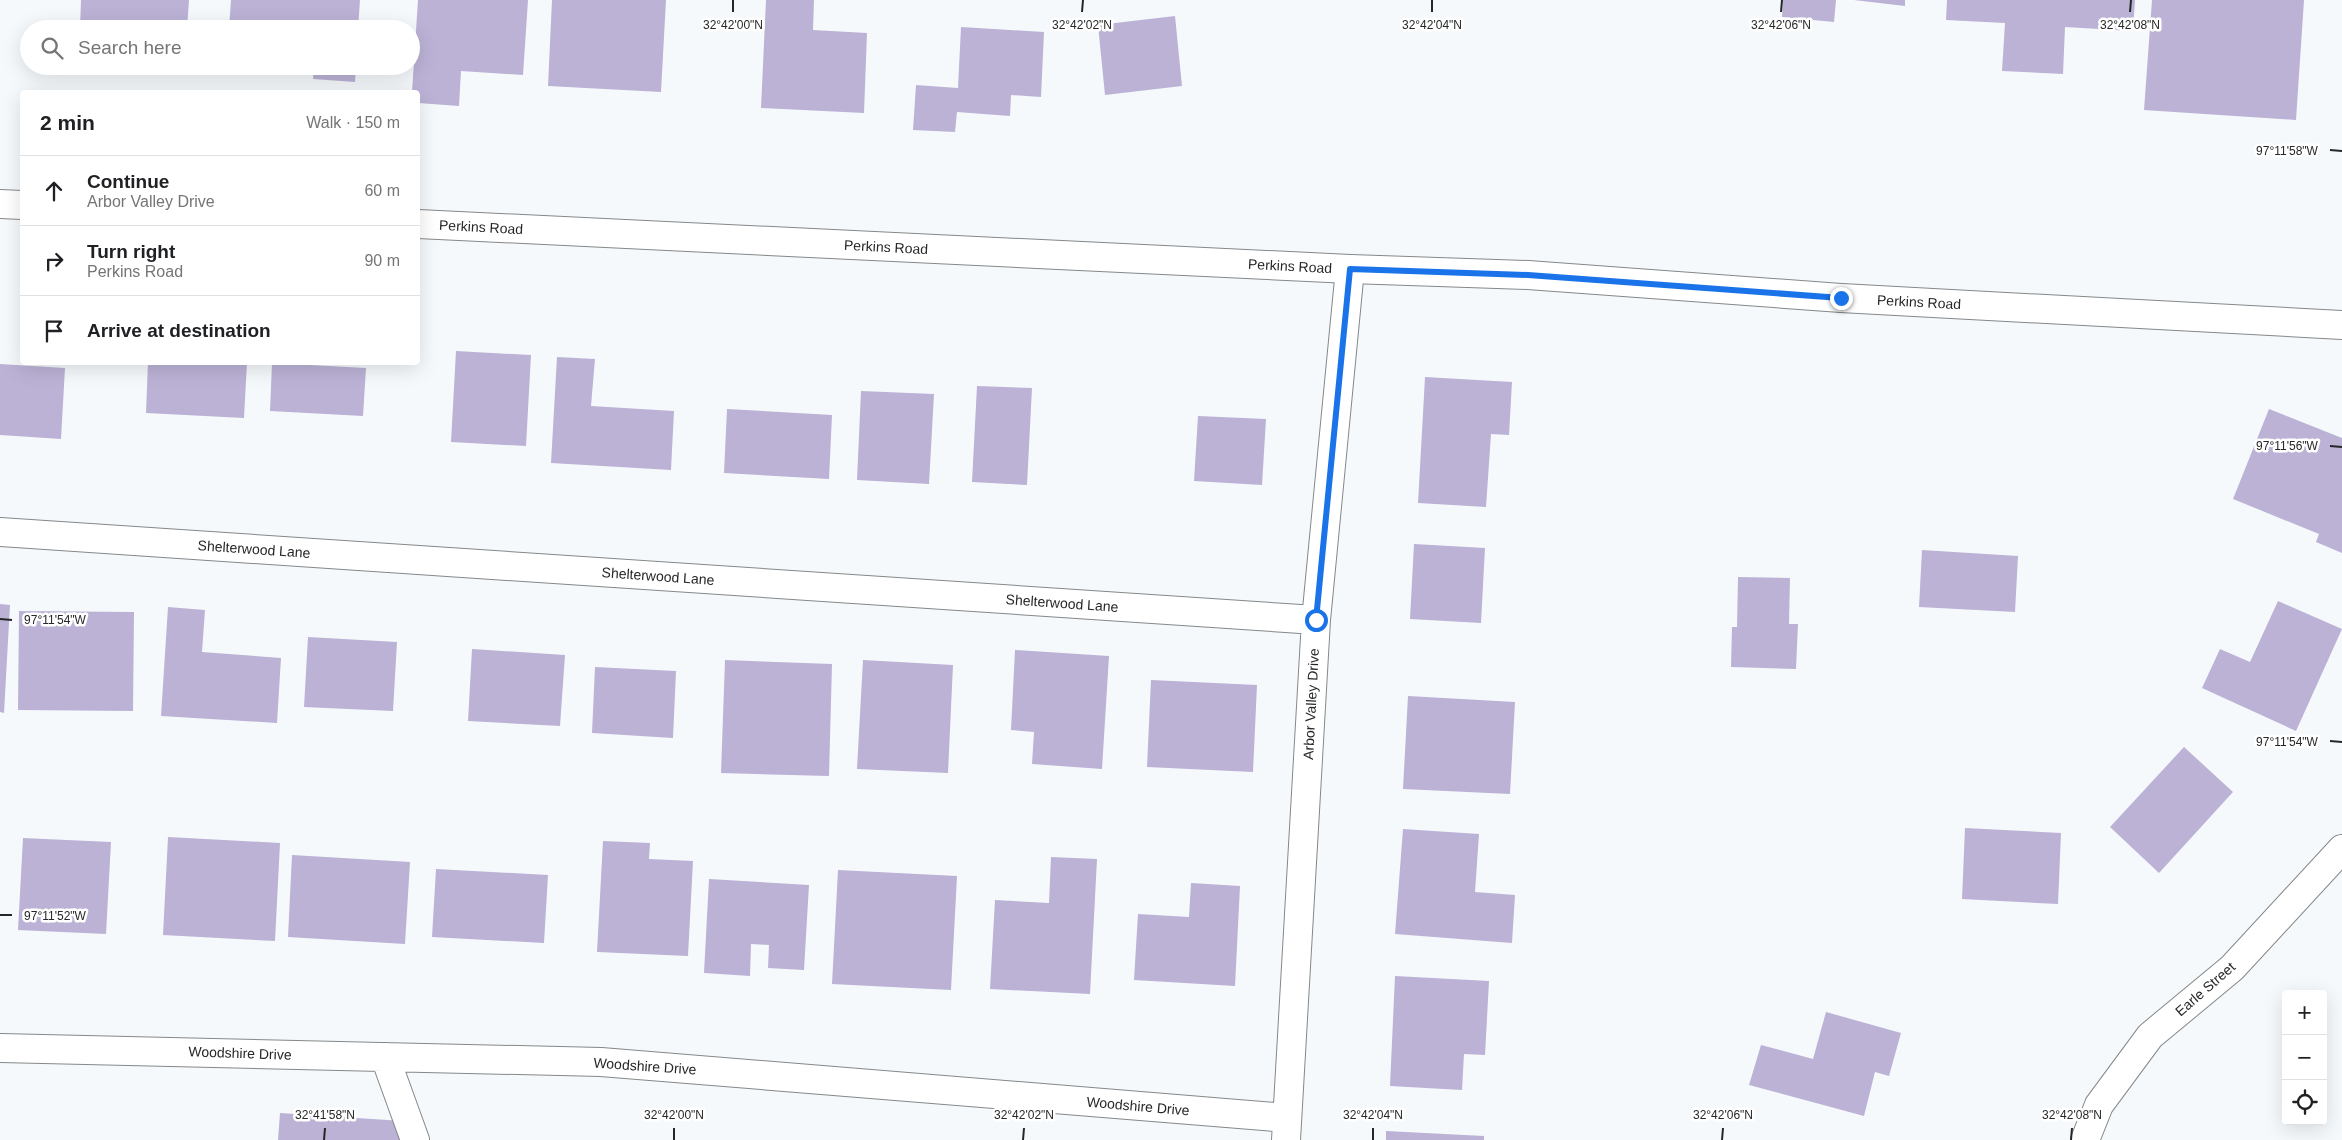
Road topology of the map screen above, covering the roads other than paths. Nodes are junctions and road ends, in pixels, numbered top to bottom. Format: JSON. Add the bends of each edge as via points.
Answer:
{"nodes":[{"id":1,"x":0,"y":204,"type":"edge"},
{"id":2,"x":20,"y":205,"type":"edge"},
{"id":3,"x":420,"y":224,"type":"edge"},
{"id":4,"x":1350,"y":269,"type":"junction"},
{"id":5,"x":2342,"y":325,"type":"edge"},
{"id":6,"x":0,"y":532,"type":"edge"},
{"id":7,"x":1316,"y":620,"type":"junction"},
{"id":8,"x":2342,"y":850,"type":"edge"},
{"id":9,"x":0,"y":1048,"type":"edge"},
{"id":10,"x":385,"y":1057,"type":"junction"},
{"id":11,"x":1287,"y":1129,"type":"edge"},
{"id":12,"x":415,"y":1140,"type":"edge"},
{"id":13,"x":2085,"y":1140,"type":"edge"}],
"edges":[{"from":1,"to":2,"type":"street"},
{"from":3,"to":4,"type":"street","name":"Perkins Road"},
{"from":4,"to":5,"type":"street","name":"Perkins Road","via":[[1528,275],[1841,298]]},
{"from":4,"to":7,"type":"street","name":"Arbor Valley Drive"},
{"from":6,"to":7,"type":"street","name":"Shelterwood Lane"},
{"from":7,"to":11,"type":"street","name":"Arbor Valley Drive"},
{"from":8,"to":13,"type":"street","name":"Earle Street","via":[[2232,968],[2150,1036],[2099,1105]]},
{"from":9,"to":10,"type":"street","name":"Woodshire Drive"},
{"from":10,"to":11,"type":"street","name":"Woodshire Drive","via":[[601,1062]]},
{"from":10,"to":12,"type":"street"}]}
